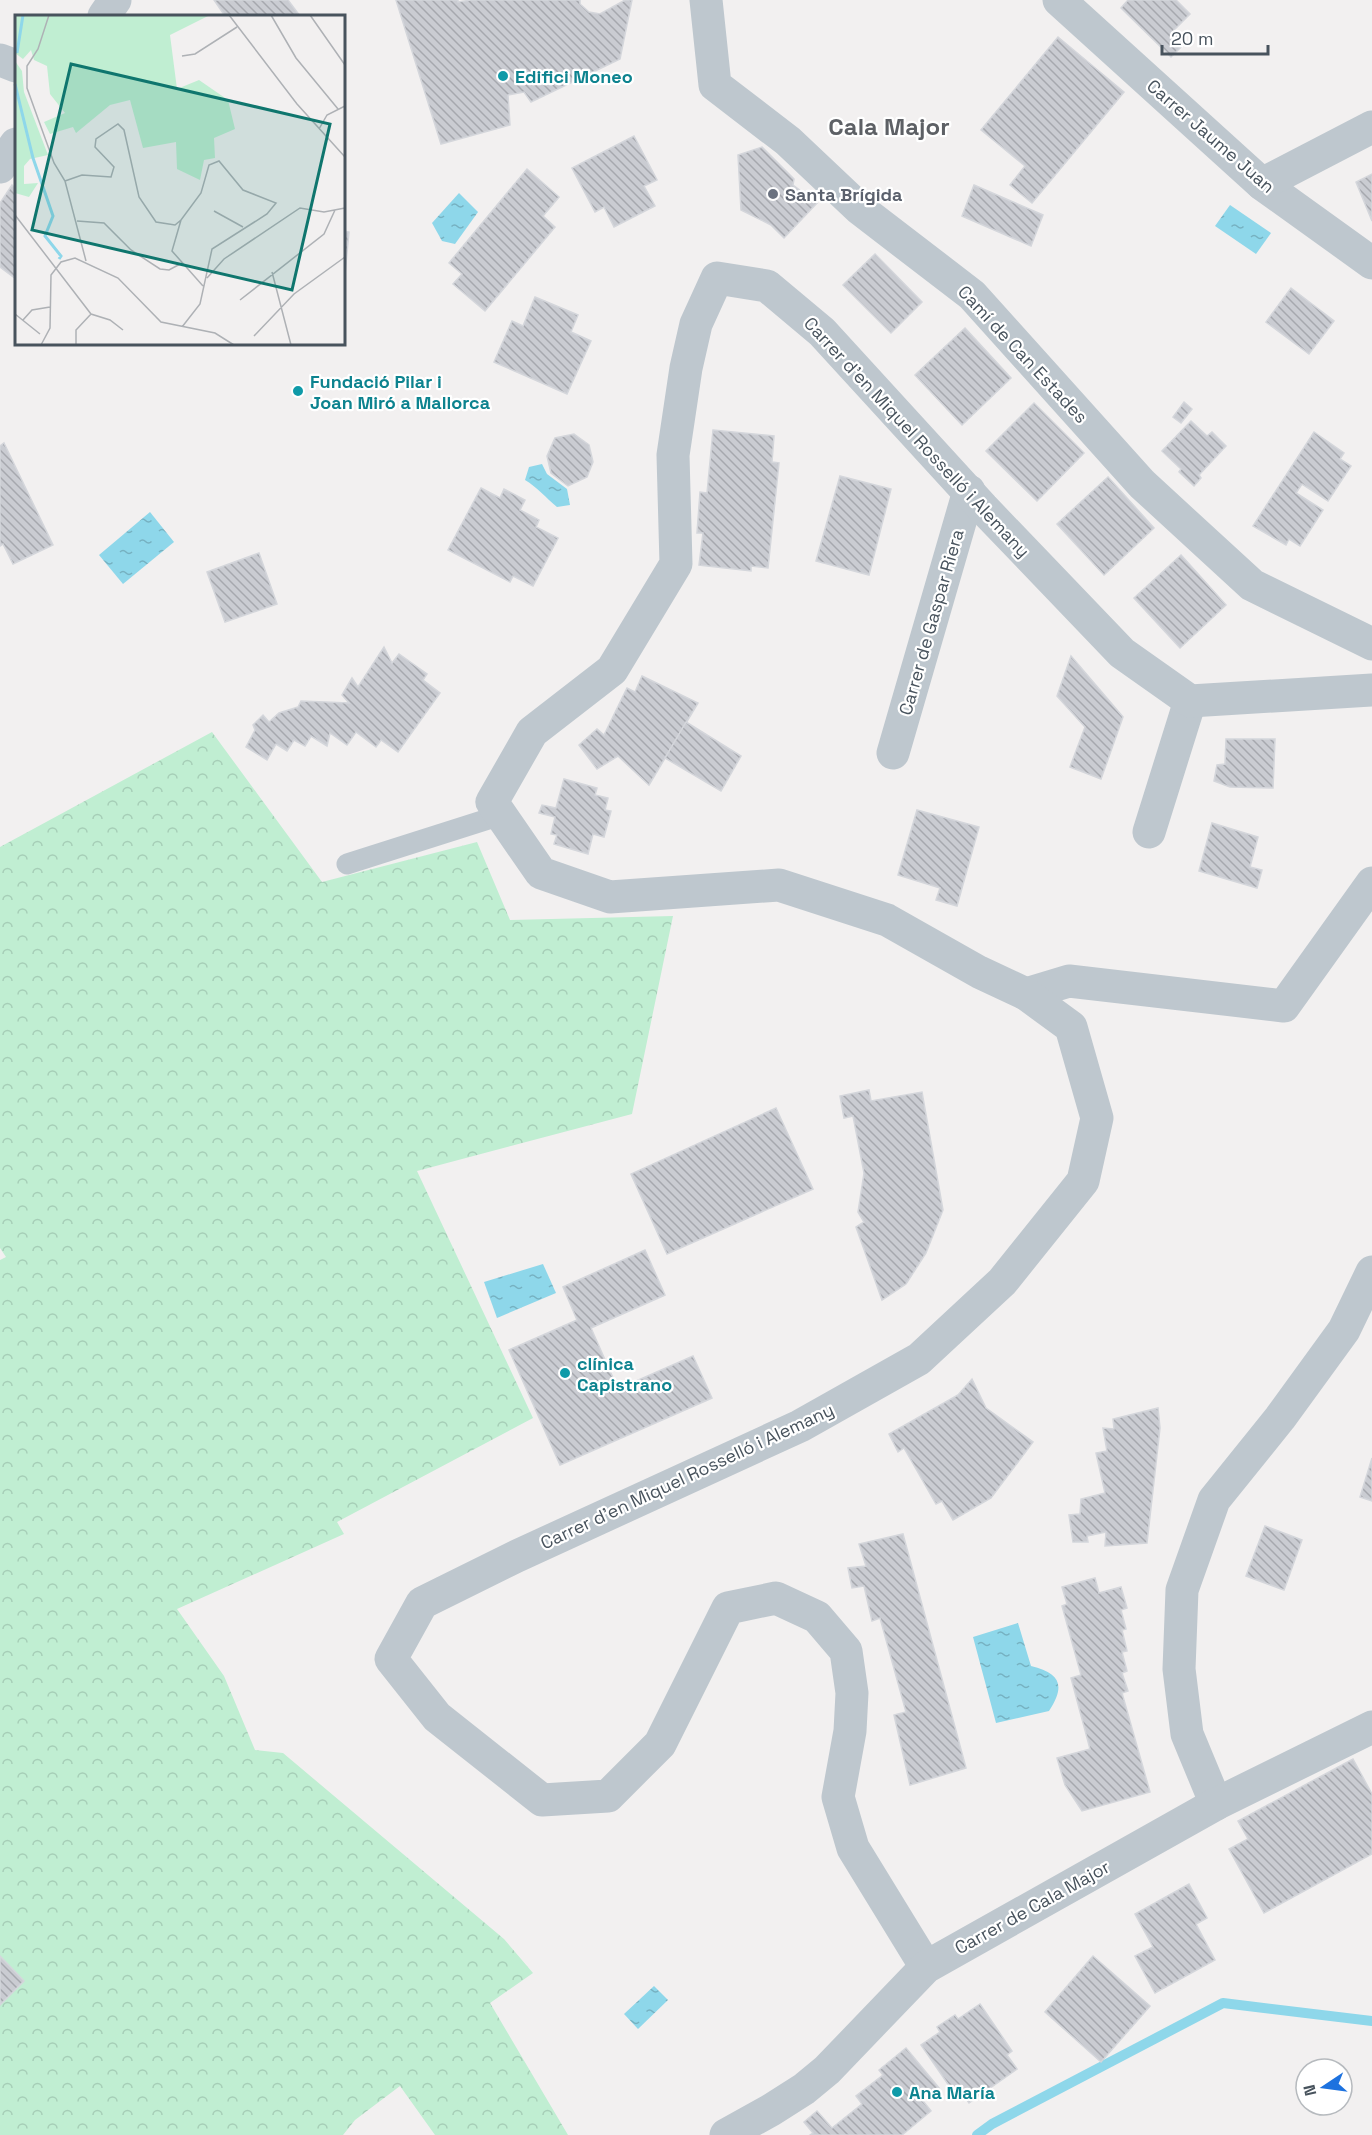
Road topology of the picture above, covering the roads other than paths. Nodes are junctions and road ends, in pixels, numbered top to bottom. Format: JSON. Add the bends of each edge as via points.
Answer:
{"nodes":[{"id":1,"x":116,"y":0,"type":"edge"},
{"id":2,"x":706,"y":0,"type":"edge"},
{"id":3,"x":1059,"y":0,"type":"edge"},
{"id":4,"x":105,"y":15,"type":"edge"},
{"id":5,"x":0,"y":60,"type":"edge"},
{"id":6,"x":15,"y":66,"type":"edge"},
{"id":7,"x":1372,"y":127,"type":"edge"},
{"id":8,"x":15,"y":145,"type":"edge"},
{"id":9,"x":0,"y":167,"type":"edge"},
{"id":10,"x":1262,"y":184,"type":"junction"},
{"id":11,"x":1372,"y":262,"type":"edge"},
{"id":12,"x":969,"y":491,"type":"junction"},
{"id":13,"x":1372,"y":644,"type":"edge"},
{"id":14,"x":1372,"y":690,"type":"edge"},
{"id":15,"x":1190,"y":701,"type":"junction"},
{"id":16,"x":893,"y":753,"type":"dead end"},
{"id":17,"x":501,"y":815,"type":"junction"},
{"id":18,"x":1149,"y":832,"type":"dead end"},
{"id":19,"x":347,"y":864,"type":"dead end"},
{"id":20,"x":1367,"y":903,"type":"edge"},
{"id":21,"x":1026,"y":994,"type":"junction"},
{"id":22,"x":1372,"y":1272,"type":"edge"},
{"id":23,"x":1372,"y":1727,"type":"edge"},
{"id":24,"x":1216,"y":1804,"type":"junction"},
{"id":25,"x":926,"y":1967,"type":"junction"},
{"id":26,"x":726,"y":2135,"type":"edge"}],
"edges":[{"from":1,"to":4,"type":"street"},
{"from":2,"to":13,"type":"street","name":"Camí de Can Estades","via":[[715,85],[788,141],[860,209],[972,296],[1142,483],[1252,585]]},
{"from":3,"to":10,"type":"street","name":"Carrer Jaume Juan"},
{"from":5,"to":6,"type":"street"},
{"from":7,"to":10,"type":"street"},
{"from":8,"to":9,"type":"street"},
{"from":10,"to":11,"type":"street","name":"Carrer Jaume Juan"},
{"from":12,"to":15,"type":"street","name":"Carrer d'en Miquel Rosselló i Alemany","via":[[1122,653]]},
{"from":12,"to":16,"type":"street","name":"Carrer de Gaspar Riera"},
{"from":12,"to":17,"type":"street","name":"Carrer d'en Miquel Rosselló i Alemany","via":[[813,324],[767,286],[717,278],[696,324],[673,455],[676,564],[612,670],[532,732],[492,802]]},
{"from":14,"to":15,"type":"street"},
{"from":15,"to":18,"type":"street"},
{"from":17,"to":19,"type":"lane"},
{"from":17,"to":21,"type":"street","name":"Carrer d'en Miquel Rosselló i Alemany","via":[[541,873],[610,897],[778,885],[887,920]]},
{"from":20,"to":21,"type":"street","via":[[1284,1006],[1069,981]]},
{"from":21,"to":25,"type":"street","name":"Carrer d'en Miquel Rosselló i Alemany","via":[[1071,1027],[1097,1118],[1083,1181],[1002,1282],[919,1359],[810,1420],[422,1603],[391,1659],[437,1717],[542,1800],[608,1796],[660,1744],[728,1608],[776,1598],[817,1617],[846,1651],[852,1694],[850,1731],[838,1797],[853,1848]]},
{"from":22,"to":24,"type":"street","via":[[1344,1330],[1214,1500],[1182,1590],[1179,1669],[1187,1734]]},
{"from":23,"to":24,"type":"street","name":"Carrer de Cala Major"},
{"from":24,"to":25,"type":"street","name":"Carrer de Cala Major"},
{"from":25,"to":26,"type":"street","name":"Carrer de Cala Major","via":[[827,2070],[771,2110]]}]}
